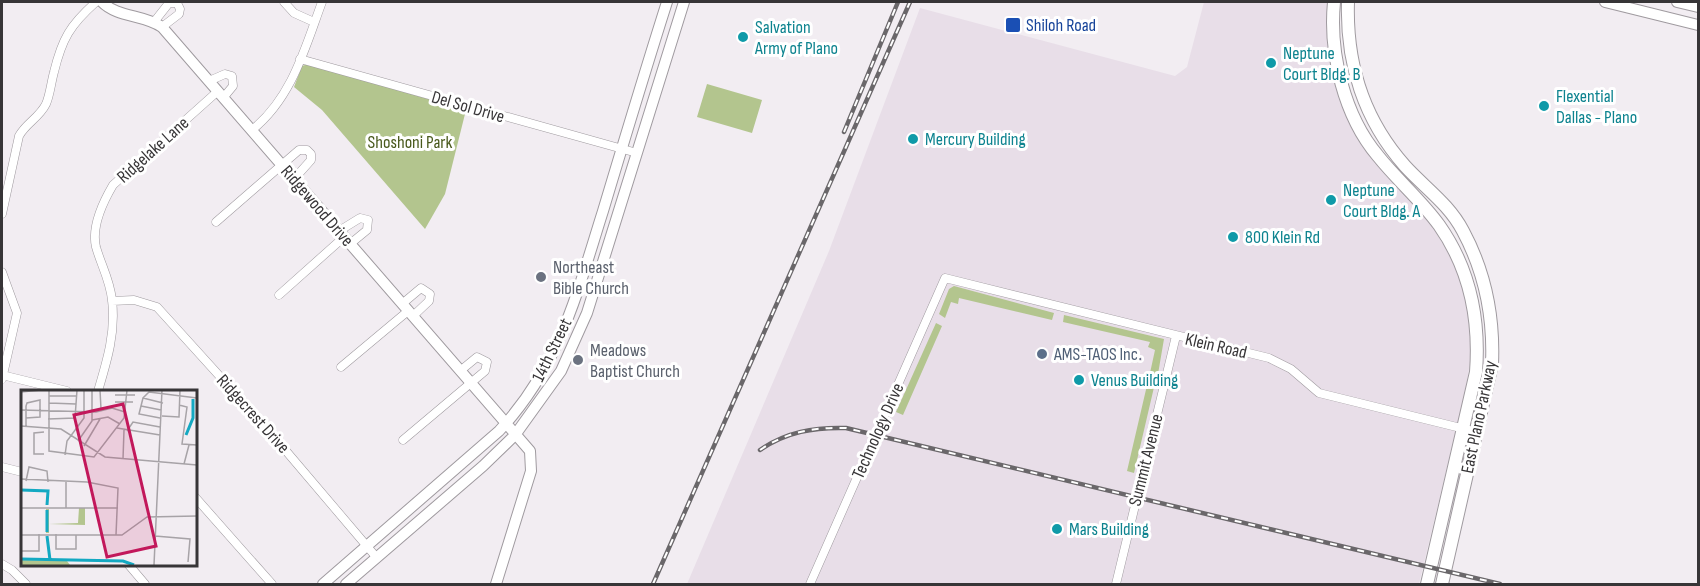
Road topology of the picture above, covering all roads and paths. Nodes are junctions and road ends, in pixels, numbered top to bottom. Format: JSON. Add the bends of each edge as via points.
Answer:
{"nodes":[{"id":1,"x":96,"y":2,"type":"edge"},
{"id":2,"x":102,"y":2,"type":"edge"},
{"id":3,"x":284,"y":2,"type":"edge"},
{"id":4,"x":322,"y":2,"type":"edge"},
{"id":5,"x":667,"y":2,"type":"edge"},
{"id":6,"x":684,"y":2,"type":"edge"},
{"id":7,"x":1334,"y":2,"type":"edge"},
{"id":8,"x":1348,"y":2,"type":"edge"},
{"id":9,"x":1605,"y":2,"type":"edge"},
{"id":10,"x":1677,"y":2,"type":"edge"},
{"id":11,"x":1698,"y":7,"type":"edge"},
{"id":12,"x":663,"y":14,"type":"junction"},
{"id":13,"x":678,"y":18,"type":"junction"},
{"id":14,"x":314,"y":22,"type":"junction"},
{"id":15,"x":1698,"y":25,"type":"edge"},
{"id":16,"x":300,"y":59,"type":"junction"},
{"id":17,"x":209,"y":81,"type":"junction"},
{"id":18,"x":220,"y":94,"type":"junction"},
{"id":19,"x":1361,"y":97,"type":"junction"},
{"id":20,"x":1348,"y":101,"type":"junction"},
{"id":21,"x":252,"y":130,"type":"junction"},
{"id":22,"x":622,"y":149,"type":"junction"},
{"id":23,"x":637,"y":153,"type":"junction"},
{"id":24,"x":282,"y":165,"type":"junction"},
{"id":25,"x":294,"y":179,"type":"junction"},
{"id":26,"x":4,"y":187,"type":"edge"},
{"id":27,"x":2,"y":214,"type":"edge"},
{"id":28,"x":216,"y":222,"type":"dead end"},
{"id":29,"x":344,"y":237,"type":"junction"},
{"id":30,"x":591,"y":247,"type":"junction"},
{"id":31,"x":607,"y":252,"type":"junction"},
{"id":32,"x":2,"y":272,"type":"edge"},
{"id":33,"x":1481,"y":274,"type":"junction"},
{"id":34,"x":945,"y":278,"type":"joint"},
{"id":35,"x":1466,"y":278,"type":"junction"},
{"id":36,"x":279,"y":294,"type":"dead end"},
{"id":37,"x":112,"y":301,"type":"junction"},
{"id":38,"x":407,"y":310,"type":"junction"},
{"id":39,"x":1176,"y":336,"type":"junction"},
{"id":40,"x":552,"y":358,"type":"junction"},
{"id":41,"x":564,"y":365,"type":"junction"},
{"id":42,"x":341,"y":367,"type":"dead end"},
{"id":43,"x":460,"y":371,"type":"junction"},
{"id":44,"x":2,"y":376,"type":"edge"},
{"id":45,"x":470,"y":383,"type":"junction"},
{"id":46,"x":63,"y":390,"type":"edge"},
{"id":47,"x":98,"y":390,"type":"edge"},
{"id":48,"x":505,"y":424,"type":"junction"},
{"id":49,"x":1464,"y":429,"type":"junction"},
{"id":50,"x":1477,"y":432,"type":"junction"},
{"id":51,"x":515,"y":435,"type":"junction"},
{"id":52,"x":403,"y":440,"type":"dead end"},
{"id":53,"x":2,"y":467,"type":"edge"},
{"id":54,"x":21,"y":472,"type":"edge"},
{"id":55,"x":196,"y":498,"type":"edge"},
{"id":56,"x":367,"y":546,"type":"junction"},
{"id":57,"x":377,"y":558,"type":"junction"},
{"id":58,"x":2,"y":564,"type":"edge"},
{"id":59,"x":129,"y":565,"type":"edge"},
{"id":60,"x":26,"y":585,"type":"edge"},
{"id":61,"x":145,"y":585,"type":"edge"},
{"id":62,"x":272,"y":585,"type":"edge"},
{"id":63,"x":322,"y":585,"type":"edge"},
{"id":64,"x":346,"y":585,"type":"edge"},
{"id":65,"x":496,"y":585,"type":"edge"},
{"id":66,"x":810,"y":585,"type":"edge"},
{"id":67,"x":1116,"y":585,"type":"edge"},
{"id":68,"x":1427,"y":585,"type":"edge"},
{"id":69,"x":1442,"y":585,"type":"edge"}],
"edges":[{"from":1,"to":26,"type":"street","via":[[66,33],[47,102],[39,116],[24,127]]},
{"from":2,"to":17,"type":"main road","name":"Ridgewood Drive","via":[[119,13],[158,25]]},
{"from":3,"to":14,"type":"street","via":[[294,13]]},
{"from":4,"to":14,"type":"street"},
{"from":5,"to":12,"type":"main road","name":"14th Street"},
{"from":6,"to":13,"type":"main road","name":"14th Street"},
{"from":7,"to":20,"type":"main road","name":"East Plano Parkway","via":[[1332,26],[1338,70]]},
{"from":8,"to":19,"type":"main road","name":"East Plano Parkway","via":[[1351,62]]},
{"from":9,"to":15,"type":"main road"},
{"from":10,"to":11,"type":"main road"},
{"from":12,"to":13,"type":"main road"},
{"from":12,"to":22,"type":"main road","name":"14th Street"},
{"from":13,"to":23,"type":"main road","name":"14th Street"},
{"from":14,"to":16,"type":"street"},
{"from":16,"to":21,"type":"street","via":[[279,103]]},
{"from":16,"to":22,"type":"street","name":"Del Sol Drive"},
{"from":17,"to":18,"type":"main road","name":"Ridgewood Drive"},
{"from":17,"to":18,"type":"street","via":[[225,74],[232,76],[233,86]]},
{"from":18,"to":21,"type":"main road","name":"Ridgewood Drive"},
{"from":18,"to":37,"type":"street","name":"Ridgelake Lane","via":[[113,185],[102,204],[96,246],[109,277]]},
{"from":19,"to":20,"type":"main road"},
{"from":19,"to":33,"type":"main road","name":"East Plano Parkway","via":[[1394,151],[1453,216]]},
{"from":20,"to":35,"type":"main road","name":"East Plano Parkway","via":[[1376,154],[1440,225]]},
{"from":21,"to":24,"type":"main road","name":"Ridgewood Drive"},
{"from":22,"to":23,"type":"street","name":"Del Sol Drive"},
{"from":22,"to":30,"type":"main road","name":"14th Street"},
{"from":23,"to":31,"type":"main road","name":"14th Street"},
{"from":24,"to":25,"type":"main road","name":"Ridgewood Drive"},
{"from":24,"to":25,"type":"street","via":[[299,150],[310,152],[311,160]]},
{"from":24,"to":28,"type":"street"},
{"from":25,"to":29,"type":"main road","name":"Ridgewood Drive"},
{"from":26,"to":27,"type":"street"},
{"from":29,"to":36,"type":"street"},
{"from":29,"to":38,"type":"main road","name":"Ridgewood Drive"},
{"from":30,"to":31,"type":"main road"},
{"from":30,"to":40,"type":"main road","name":"14th Street"},
{"from":31,"to":41,"type":"main road","name":"14th Street"},
{"from":32,"to":44,"type":"street","via":[[17,313]]},
{"from":33,"to":35,"type":"main road"},
{"from":33,"to":50,"type":"main road","name":"East Plano Parkway","via":[[1493,338],[1492,364]]},
{"from":34,"to":39,"type":"street","name":"Klein Road"},
{"from":34,"to":66,"type":"street","name":"Technology Drive"},
{"from":35,"to":49,"type":"main road","name":"East Plano Parkway","via":[[1479,342]]},
{"from":37,"to":47,"type":"street","name":"Ridgelake Lane","via":[[111,343]]},
{"from":37,"to":56,"type":"street","name":"Ridgecrest Drive","via":[[134,300],[157,307]]},
{"from":38,"to":42,"type":"street"},
{"from":38,"to":43,"type":"main road","name":"Ridgewood Drive"},
{"from":39,"to":49,"type":"street","name":"Klein Road","via":[[1278,361],[1319,393]]},
{"from":39,"to":67,"type":"street","name":"Summit Avenue"},
{"from":40,"to":41,"type":"main road"},
{"from":40,"to":48,"type":"main road","name":"14th Street"},
{"from":41,"to":51,"type":"main road","name":"14th Street"},
{"from":43,"to":45,"type":"main road","name":"Ridgewood Drive"},
{"from":43,"to":45,"type":"street","via":[[477,357],[486,360],[487,368]]},
{"from":44,"to":46,"type":"street"},
{"from":45,"to":48,"type":"main road","name":"Ridgewood Drive"},
{"from":45,"to":52,"type":"street"},
{"from":48,"to":51,"type":"main road","name":"Ridgewood Drive"},
{"from":48,"to":56,"type":"main road","name":"14th Street"},
{"from":49,"to":50,"type":"street","name":"Klein Road"},
{"from":49,"to":68,"type":"main road","name":"East Plano Parkway"},
{"from":50,"to":69,"type":"main road","name":"East Plano Parkway"},
{"from":51,"to":57,"type":"main road","name":"14th Street"},
{"from":51,"to":65,"type":"main road","name":"Ridgewood Drive","via":[[530,451],[532,463]]},
{"from":53,"to":54,"type":"street"},
{"from":55,"to":62,"type":"street"},
{"from":56,"to":57,"type":"street","name":"Ridgecrest Drive"},
{"from":56,"to":63,"type":"main road","name":"14th Street"},
{"from":57,"to":64,"type":"main road","name":"14th Street"},
{"from":58,"to":60,"type":"street"},
{"from":59,"to":61,"type":"street"}]}
